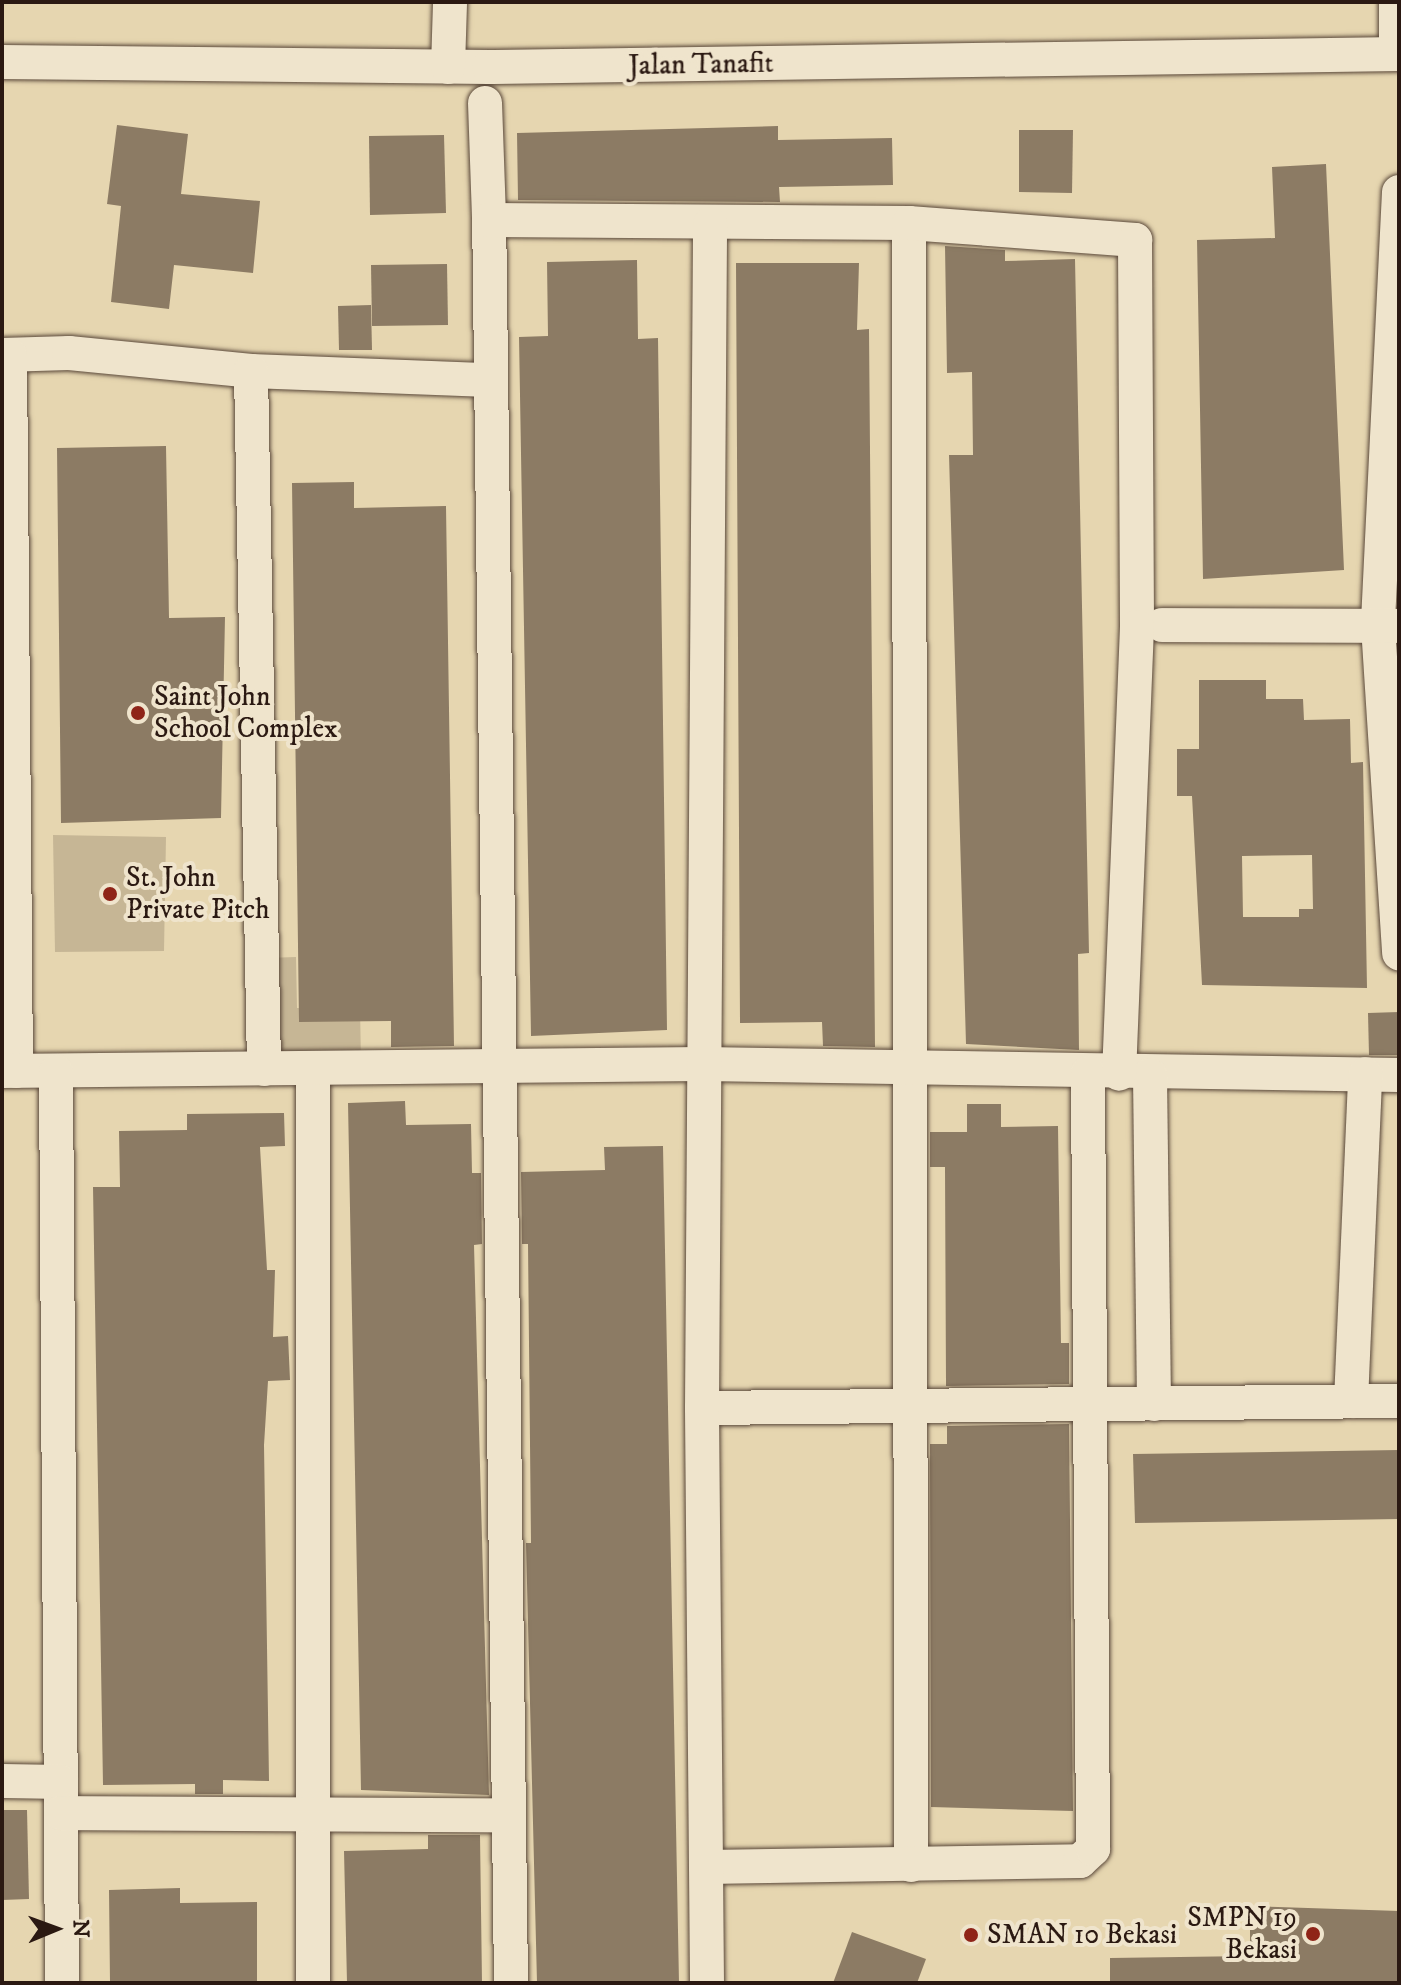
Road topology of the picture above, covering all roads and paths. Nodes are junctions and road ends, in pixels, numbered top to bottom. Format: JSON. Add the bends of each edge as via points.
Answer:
{"nodes":[{"id":1,"x":450,"y":2,"type":"edge"},
{"id":2,"x":1396,"y":2,"type":"edge"},
{"id":3,"x":1397,"y":54,"type":"edge"},
{"id":4,"x":2,"y":62,"type":"edge"},
{"id":5,"x":448,"y":67,"type":"junction"},
{"id":6,"x":485,"y":103,"type":"dead end"},
{"id":7,"x":1399,"y":192,"type":"edge"},
{"id":8,"x":489,"y":220,"type":"junction"},
{"id":9,"x":909,"y":223,"type":"junction"},
{"id":10,"x":710,"y":224,"type":"junction"},
{"id":11,"x":6,"y":355,"type":"edge"},
{"id":12,"x":251,"y":371,"type":"junction"},
{"id":13,"x":489,"y":380,"type":"junction"},
{"id":14,"x":1162,"y":625,"type":"dead end"},
{"id":15,"x":1388,"y":626,"type":"edge"},
{"id":16,"x":1399,"y":953,"type":"edge"},
{"id":17,"x":703,"y":1064,"type":"junction"},
{"id":18,"x":264,"y":1069,"type":"junction"},
{"id":19,"x":494,"y":1069,"type":"junction"},
{"id":20,"x":313,"y":1070,"type":"junction"},
{"id":21,"x":9,"y":1071,"type":"edge"},
{"id":22,"x":914,"y":1071,"type":"junction"},
{"id":23,"x":56,"y":1072,"type":"junction"},
{"id":24,"x":1119,"y":1074,"type":"junction"},
{"id":25,"x":1365,"y":1074,"type":"junction"},
{"id":26,"x":1399,"y":1075,"type":"edge"},
{"id":27,"x":1351,"y":1401,"type":"junction"},
{"id":28,"x":1399,"y":1401,"type":"edge"},
{"id":29,"x":1154,"y":1404,"type":"junction"},
{"id":30,"x":913,"y":1407,"type":"junction"},
{"id":31,"x":1092,"y":1407,"type":"junction"},
{"id":32,"x":702,"y":1408,"type":"junction"},
{"id":33,"x":2,"y":1781,"type":"edge"},
{"id":34,"x":61,"y":1798,"type":"junction"},
{"id":35,"x":311,"y":1812,"type":"junction"},
{"id":36,"x":505,"y":1815,"type":"junction"},
{"id":37,"x":911,"y":1865,"type":"junction"},
{"id":38,"x":706,"y":1867,"type":"junction"},
{"id":39,"x":62,"y":1983,"type":"edge"},
{"id":40,"x":313,"y":1983,"type":"edge"},
{"id":41,"x":511,"y":1983,"type":"edge"},
{"id":42,"x":707,"y":1983,"type":"edge"}],
"edges":[{"from":1,"to":5,"type":"street"},
{"from":2,"to":3,"type":"street"},
{"from":3,"to":5,"type":"street","name":"Jalan Tanafit"},
{"from":4,"to":5,"type":"street","name":"Jalan Tanafit"},
{"from":6,"to":8,"type":"street"},
{"from":7,"to":15,"type":"street"},
{"from":8,"to":10,"type":"street"},
{"from":8,"to":13,"type":"street"},
{"from":9,"to":10,"type":"street"},
{"from":9,"to":22,"type":"street"},
{"from":9,"to":24,"type":"street","via":[[1125,236],[1140,249],[1137,627]]},
{"from":10,"to":17,"type":"street"},
{"from":11,"to":12,"type":"street","via":[[69,353]]},
{"from":11,"to":21,"type":"street"},
{"from":12,"to":13,"type":"street"},
{"from":12,"to":18,"type":"street"},
{"from":13,"to":19,"type":"street"},
{"from":14,"to":15,"type":"street"},
{"from":15,"to":16,"type":"street"},
{"from":17,"to":19,"type":"street"},
{"from":17,"to":22,"type":"street"},
{"from":17,"to":32,"type":"street"},
{"from":18,"to":20,"type":"street"},
{"from":18,"to":23,"type":"street"},
{"from":19,"to":20,"type":"street"},
{"from":19,"to":36,"type":"street"},
{"from":20,"to":35,"type":"street"},
{"from":21,"to":23,"type":"street"},
{"from":22,"to":24,"type":"street"},
{"from":22,"to":30,"type":"street"},
{"from":23,"to":34,"type":"street"},
{"from":24,"to":25,"type":"street"},
{"from":24,"to":29,"type":"street"},
{"from":24,"to":31,"type":"street"},
{"from":25,"to":26,"type":"street"},
{"from":25,"to":27,"type":"street"},
{"from":27,"to":28,"type":"street"},
{"from":27,"to":29,"type":"street"},
{"from":29,"to":31,"type":"street"},
{"from":30,"to":31,"type":"street"},
{"from":30,"to":32,"type":"street"},
{"from":30,"to":37,"type":"street"},
{"from":31,"to":37,"type":"street","via":[[1093,1849],[1080,1861]]},
{"from":32,"to":38,"type":"street"},
{"from":33,"to":34,"type":"street"},
{"from":34,"to":35,"type":"street"},
{"from":34,"to":39,"type":"street"},
{"from":35,"to":36,"type":"street"},
{"from":35,"to":40,"type":"street"},
{"from":36,"to":41,"type":"street"},
{"from":37,"to":38,"type":"street"},
{"from":38,"to":42,"type":"street"}]}
